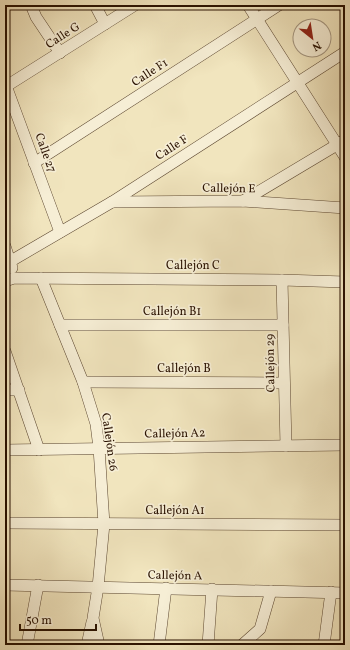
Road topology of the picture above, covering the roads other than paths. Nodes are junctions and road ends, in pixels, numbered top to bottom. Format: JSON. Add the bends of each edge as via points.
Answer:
{"nodes":[{"id":1,"x":31,"y":5,"type":"edge"},
{"id":2,"x":95,"y":5,"type":"edge"},
{"id":3,"x":134,"y":5,"type":"edge"},
{"id":4,"x":248,"y":5,"type":"edge"},
{"id":5,"x":279,"y":5,"type":"edge"},
{"id":6,"x":257,"y":19,"type":"junction"},
{"id":7,"x":105,"y":24,"type":"junction"},
{"id":8,"x":345,"y":52,"type":"edge"},
{"id":9,"x":60,"y":53,"type":"junction"},
{"id":10,"x":298,"y":82,"type":"junction"},
{"id":11,"x":5,"y":86,"type":"edge"},
{"id":12,"x":341,"y":142,"type":"edge"},
{"id":13,"x":345,"y":157,"type":"edge"},
{"id":14,"x":34,"y":164,"type":"junction"},
{"id":15,"x":112,"y":202,"type":"junction"},
{"id":16,"x":243,"y":202,"type":"junction"},
{"id":17,"x":345,"y":208,"type":"edge"},
{"id":18,"x":60,"y":232,"type":"junction"},
{"id":19,"x":5,"y":246,"type":"edge"},
{"id":20,"x":11,"y":261,"type":"junction"},
{"id":21,"x":41,"y":278,"type":"junction"},
{"id":22,"x":10,"y":279,"type":"edge"},
{"id":23,"x":282,"y":280,"type":"junction"},
{"id":24,"x":345,"y":282,"type":"edge"},
{"id":25,"x":283,"y":325,"type":"junction"},
{"id":26,"x":60,"y":326,"type":"junction"},
{"id":27,"x":5,"y":351,"type":"edge"},
{"id":28,"x":83,"y":382,"type":"junction"},
{"id":29,"x":284,"y":383,"type":"junction"},
{"id":30,"x":5,"y":390,"type":"edge"},
{"id":31,"x":19,"y":390,"type":"junction"},
{"id":32,"x":345,"y":445,"type":"edge"},
{"id":33,"x":286,"y":446,"type":"junction"},
{"id":34,"x":99,"y":448,"type":"junction"},
{"id":35,"x":5,"y":450,"type":"edge"},
{"id":36,"x":39,"y":450,"type":"junction"},
{"id":37,"x":5,"y":523,"type":"edge"},
{"id":38,"x":104,"y":524,"type":"junction"},
{"id":39,"x":345,"y":525,"type":"edge"},
{"id":40,"x":5,"y":585,"type":"edge"},
{"id":41,"x":38,"y":585,"type":"junction"},
{"id":42,"x":98,"y":587,"type":"junction"},
{"id":43,"x":166,"y":588,"type":"junction"},
{"id":44,"x":212,"y":589,"type":"junction"},
{"id":45,"x":271,"y":591,"type":"junction"},
{"id":46,"x":331,"y":592,"type":"junction"},
{"id":47,"x":345,"y":592,"type":"edge"},
{"id":48,"x":93,"y":618,"type":"junction"},
{"id":49,"x":27,"y":645,"type":"edge"},
{"id":50,"x":87,"y":645,"type":"edge"},
{"id":51,"x":99,"y":645,"type":"edge"},
{"id":52,"x":159,"y":645,"type":"edge"},
{"id":53,"x":208,"y":645,"type":"edge"},
{"id":54,"x":242,"y":645,"type":"edge"},
{"id":55,"x":324,"y":645,"type":"edge"}],
"edges":[{"from":1,"to":9,"type":"street"},
{"from":2,"to":7,"type":"street"},
{"from":3,"to":7,"type":"street","name":"Calle G"},
{"from":4,"to":6,"type":"street"},
{"from":5,"to":6,"type":"street","name":"Calle F1"},
{"from":6,"to":10,"type":"street"},
{"from":6,"to":14,"type":"street","name":"Calle F1"},
{"from":7,"to":9,"type":"street","name":"Calle G"},
{"from":8,"to":10,"type":"street","name":"Calle F"},
{"from":9,"to":11,"type":"street","name":"Calle G"},
{"from":10,"to":12,"type":"street"},
{"from":10,"to":15,"type":"street","name":"Calle F"},
{"from":11,"to":14,"type":"street","name":"Calle 27"},
{"from":12,"to":13,"type":"street"},
{"from":12,"to":16,"type":"street"},
{"from":14,"to":18,"type":"street","name":"Calle 27"},
{"from":15,"to":16,"type":"street","name":"Callejón E"},
{"from":15,"to":18,"type":"street","name":"Calle F"},
{"from":16,"to":17,"type":"street","name":"Callejón E"},
{"from":18,"to":20,"type":"street","name":"Calle F"},
{"from":19,"to":20,"type":"street"},
{"from":20,"to":22,"type":"street"},
{"from":21,"to":22,"type":"street"},
{"from":21,"to":23,"type":"street","name":"Callejón C"},
{"from":21,"to":26,"type":"street","name":"Callejón 26"},
{"from":23,"to":24,"type":"street","name":"Callejón C"},
{"from":23,"to":25,"type":"street","name":"Callejón 29"},
{"from":25,"to":26,"type":"street","name":"Callejón B1"},
{"from":25,"to":29,"type":"street","name":"Callejón 29"},
{"from":26,"to":28,"type":"street","name":"Callejón 26"},
{"from":27,"to":31,"type":"street"},
{"from":28,"to":29,"type":"street","name":"Callejón B"},
{"from":28,"to":34,"type":"street","name":"Callejón 26","via":[[96,424]]},
{"from":29,"to":33,"type":"street","name":"Callejón 29"},
{"from":30,"to":31,"type":"street"},
{"from":31,"to":36,"type":"street"},
{"from":32,"to":33,"type":"street","name":"Callejón A2"},
{"from":33,"to":34,"type":"street","name":"Callejón A2"},
{"from":34,"to":36,"type":"street","name":"Callejón A2"},
{"from":34,"to":38,"type":"street","name":"Callejón 26"},
{"from":35,"to":36,"type":"street","name":"Callejón A2"},
{"from":37,"to":38,"type":"street","name":"Callejón A1"},
{"from":38,"to":39,"type":"street","name":"Callejón A1"},
{"from":38,"to":42,"type":"street","name":"Callejón 26"},
{"from":40,"to":41,"type":"street","name":"Callejón A"},
{"from":41,"to":42,"type":"street","name":"Callejón A"},
{"from":41,"to":49,"type":"street"},
{"from":42,"to":43,"type":"street","name":"Callejón A"},
{"from":42,"to":48,"type":"street","name":"Callejón 26"},
{"from":43,"to":44,"type":"street","name":"Callejón A"},
{"from":43,"to":52,"type":"street"},
{"from":44,"to":45,"type":"street","name":"Callejón A"},
{"from":44,"to":53,"type":"street"},
{"from":45,"to":46,"type":"street","name":"Callejón A"},
{"from":45,"to":54,"type":"street","via":[[260,629]]},
{"from":46,"to":47,"type":"street","name":"Callejón A"},
{"from":46,"to":55,"type":"street"},
{"from":48,"to":50,"type":"street","name":"Callejón 26"},
{"from":48,"to":51,"type":"street","name":"Callejón 26"}]}
